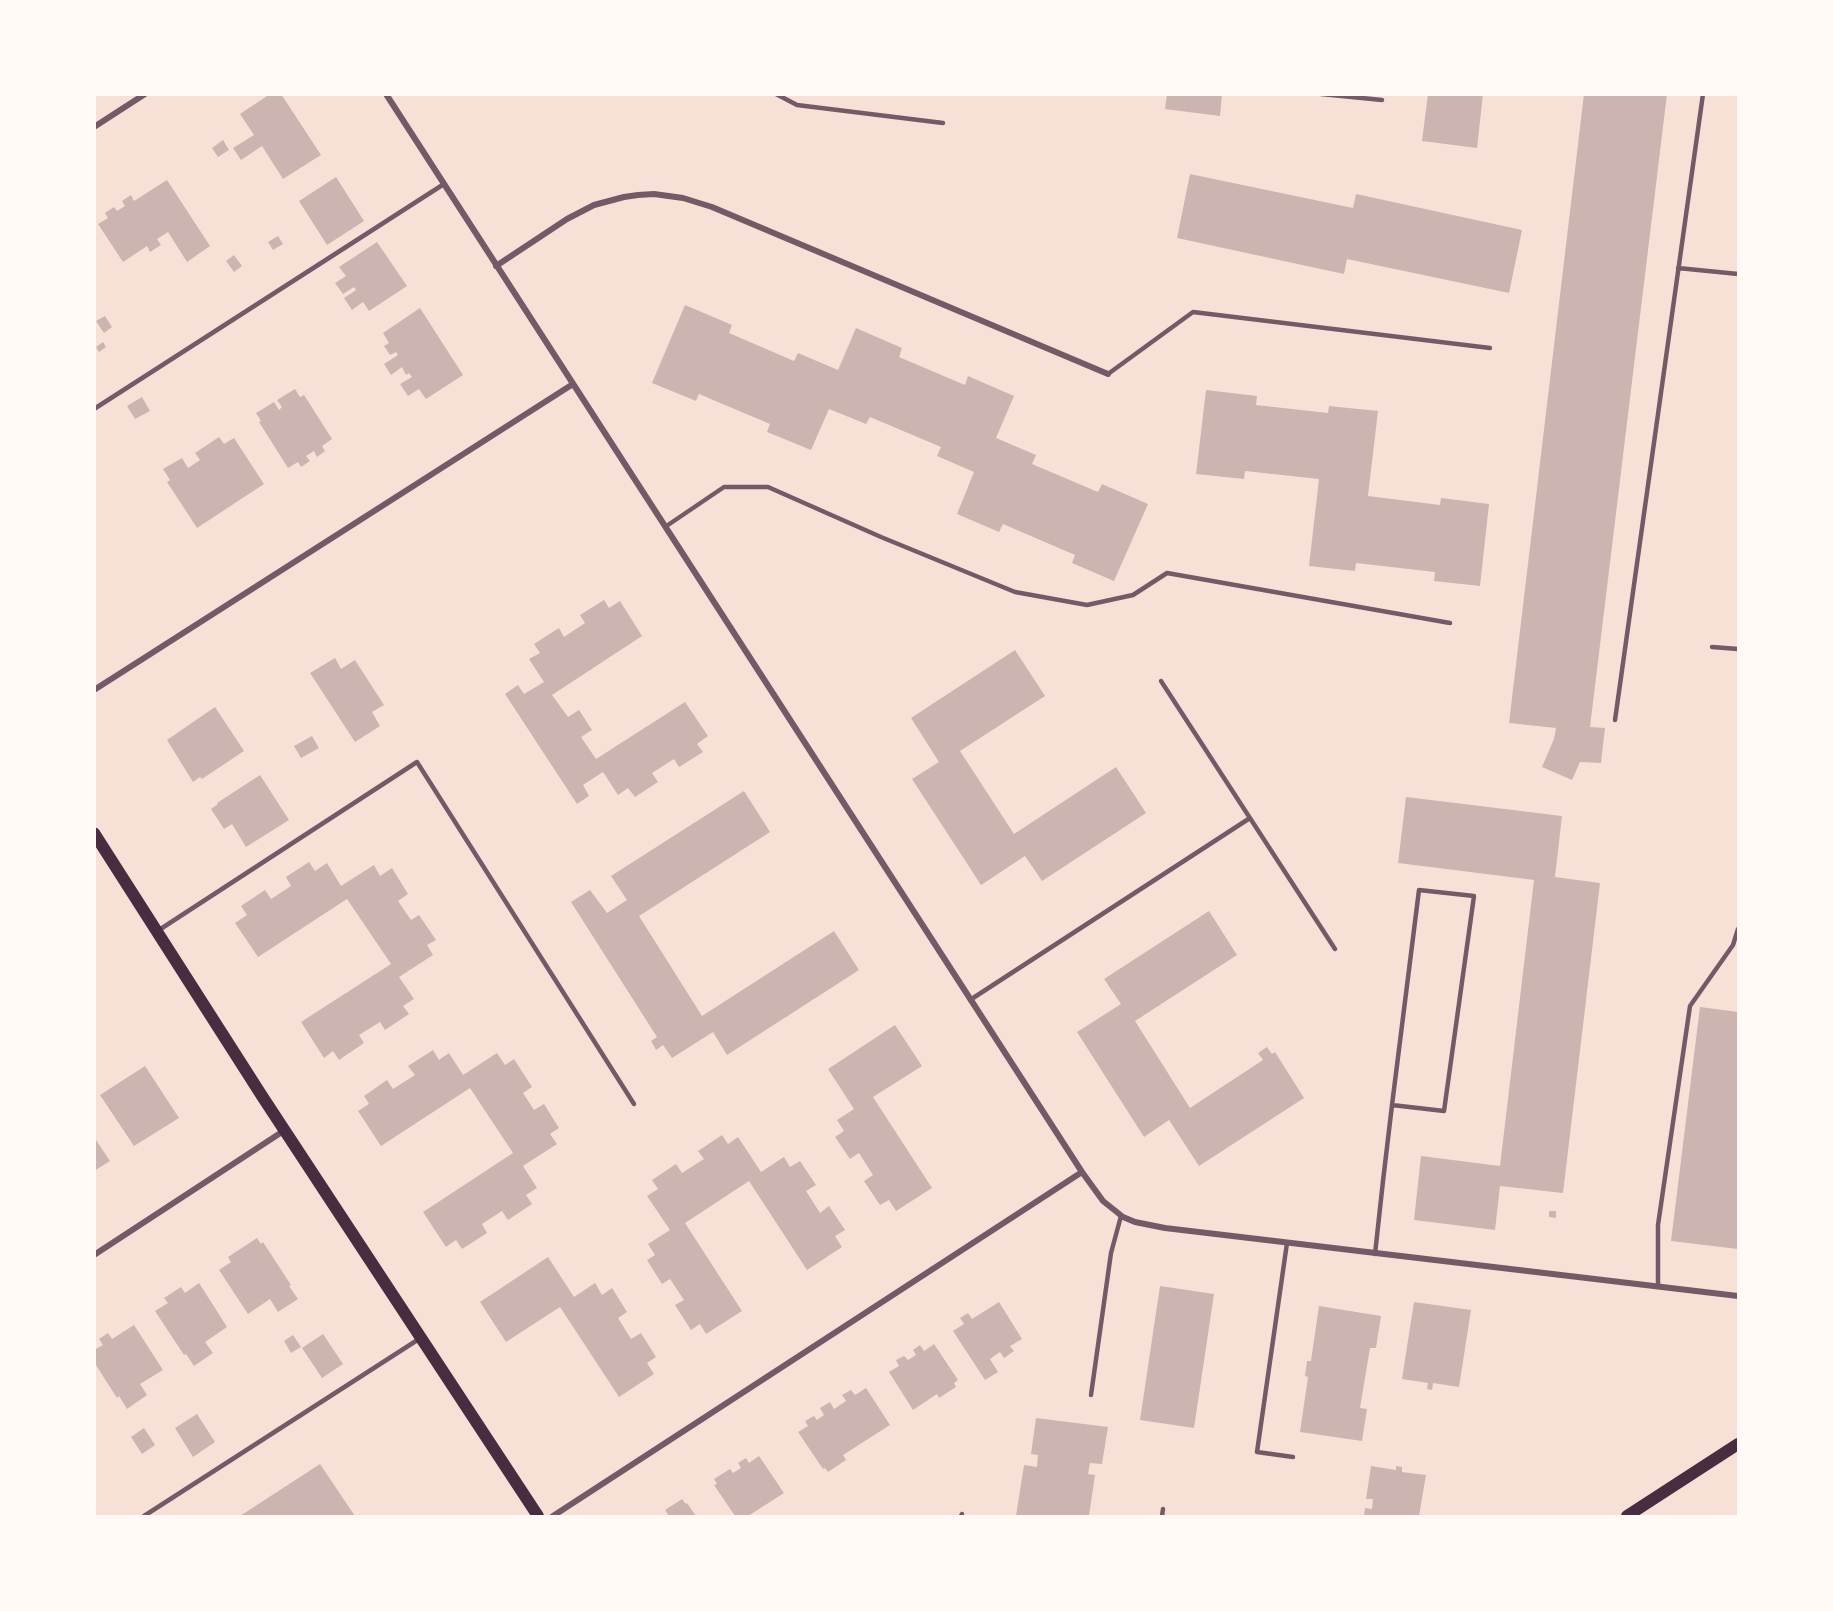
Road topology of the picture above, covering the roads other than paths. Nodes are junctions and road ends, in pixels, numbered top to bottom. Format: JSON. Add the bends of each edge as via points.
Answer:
{"nodes":[{"id":1,"x":145,"y":94,"type":"edge"},
{"id":2,"x":386,"y":94,"type":"edge"},
{"id":3,"x":776,"y":94,"type":"edge"},
{"id":4,"x":1321,"y":94,"type":"edge"},
{"id":5,"x":1703,"y":94,"type":"edge"},
{"id":6,"x":1382,"y":100,"type":"dead end"},
{"id":7,"x":943,"y":123,"type":"dead end"},
{"id":8,"x":94,"y":127,"type":"edge"},
{"id":9,"x":444,"y":184,"type":"junction"},
{"id":10,"x":496,"y":266,"type":"junction"},
{"id":11,"x":1678,"y":268,"type":"junction"},
{"id":12,"x":1738,"y":274,"type":"edge"},
{"id":13,"x":1490,"y":348,"type":"dead end"},
{"id":14,"x":1108,"y":374,"type":"joint"},
{"id":15,"x":573,"y":384,"type":"junction"},
{"id":16,"x":94,"y":409,"type":"edge"},
{"id":17,"x":665,"y":527,"type":"junction"},
{"id":18,"x":1450,"y":623,"type":"dead end"},
{"id":19,"x":1712,"y":646,"type":"dead end"},
{"id":20,"x":1738,"y":649,"type":"edge"},
{"id":21,"x":1161,"y":681,"type":"dead end"},
{"id":22,"x":94,"y":690,"type":"edge"},
{"id":23,"x":1615,"y":720,"type":"dead end"},
{"id":24,"x":1250,"y":818,"type":"junction"},
{"id":25,"x":94,"y":833,"type":"edge"},
{"id":26,"x":1738,"y":929,"type":"edge"},
{"id":27,"x":156,"y":931,"type":"junction"},
{"id":28,"x":1335,"y":949,"type":"dead end"},
{"id":29,"x":970,"y":999,"type":"junction"},
{"id":30,"x":634,"y":1104,"type":"dead end"},
{"id":31,"x":1392,"y":1105,"type":"junction"},
{"id":32,"x":285,"y":1130,"type":"junction"},
{"id":33,"x":1082,"y":1173,"type":"junction"},
{"id":34,"x":1121,"y":1216,"type":"junction"},
{"id":35,"x":1287,"y":1243,"type":"junction"},
{"id":36,"x":1375,"y":1254,"type":"junction"},
{"id":37,"x":94,"y":1255,"type":"edge"},
{"id":38,"x":1658,"y":1287,"type":"junction"},
{"id":39,"x":1738,"y":1296,"type":"edge"},
{"id":40,"x":421,"y":1338,"type":"junction"},
{"id":41,"x":1091,"y":1395,"type":"dead end"},
{"id":42,"x":1738,"y":1444,"type":"edge"},
{"id":43,"x":1293,"y":1456,"type":"dead end"},
{"id":44,"x":1163,"y":1509,"type":"dead end"},
{"id":45,"x":144,"y":1516,"type":"edge"},
{"id":46,"x":538,"y":1516,"type":"edge"},
{"id":47,"x":553,"y":1516,"type":"edge"},
{"id":48,"x":1162,"y":1516,"type":"edge"},
{"id":49,"x":1627,"y":1516,"type":"edge"}],
"edges":[{"from":1,"to":8,"type":"street"},
{"from":2,"to":9,"type":"street"},
{"from":3,"to":7,"type":"lane","via":[[797,105]]},
{"from":4,"to":6,"type":"lane"},
{"from":5,"to":11,"type":"lane"},
{"from":9,"to":10,"type":"street"},
{"from":9,"to":16,"type":"lane"},
{"from":10,"to":14,"type":"street","via":[[594,205],[638,195],[683,198]]},
{"from":10,"to":15,"type":"street"},
{"from":11,"to":12,"type":"lane"},
{"from":11,"to":23,"type":"lane"},
{"from":13,"to":14,"type":"lane","via":[[1193,312]]},
{"from":15,"to":17,"type":"street"},
{"from":15,"to":22,"type":"street"},
{"from":17,"to":18,"type":"lane","via":[[724,487],[768,487],[1015,592],[1087,605],[1133,595],[1167,573]]},
{"from":17,"to":29,"type":"street"},
{"from":19,"to":20,"type":"lane"},
{"from":21,"to":24,"type":"lane"},
{"from":24,"to":28,"type":"lane"},
{"from":24,"to":29,"type":"lane"},
{"from":25,"to":27,"type":"main road"},
{"from":26,"to":38,"type":"lane","via":[[1733,945],[1690,1006],[1658,1225]]},
{"from":27,"to":30,"type":"lane","via":[[417,762]]},
{"from":27,"to":32,"type":"main road"},
{"from":29,"to":33,"type":"street"},
{"from":31,"to":31,"type":"lane","via":[[1419,890],[1474,896],[1444,1111]]},
{"from":31,"to":36,"type":"lane"},
{"from":32,"to":37,"type":"street"},
{"from":32,"to":40,"type":"main road"},
{"from":33,"to":34,"type":"street","via":[[1103,1201]]},
{"from":33,"to":47,"type":"street"},
{"from":34,"to":35,"type":"street","via":[[1165,1228]]},
{"from":34,"to":41,"type":"lane","via":[[1111,1253]]},
{"from":35,"to":36,"type":"street"},
{"from":35,"to":43,"type":"lane","via":[[1257,1452]]},
{"from":36,"to":38,"type":"street"},
{"from":38,"to":39,"type":"street"},
{"from":40,"to":45,"type":"lane"},
{"from":40,"to":46,"type":"main road"},
{"from":42,"to":49,"type":"main road"},
{"from":44,"to":48,"type":"lane"}]}
